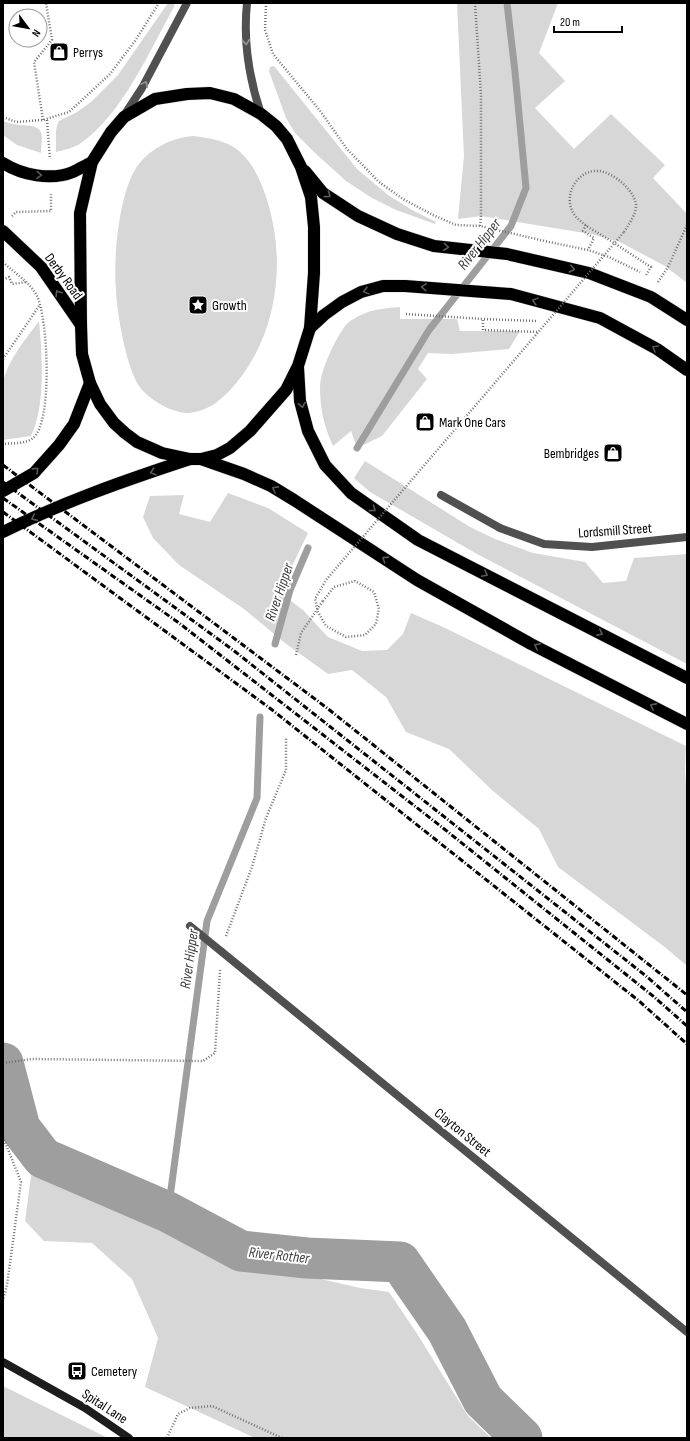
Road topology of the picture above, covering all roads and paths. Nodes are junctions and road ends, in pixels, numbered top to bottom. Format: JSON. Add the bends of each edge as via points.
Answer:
{"nodes":[{"id":1,"x":46,"y":3,"type":"edge"},
{"id":2,"x":159,"y":3,"type":"edge"},
{"id":3,"x":187,"y":3,"type":"edge"},
{"id":4,"x":247,"y":3,"type":"edge"},
{"id":5,"x":266,"y":3,"type":"edge"},
{"id":6,"x":475,"y":3,"type":"edge"},
{"id":7,"x":261,"y":114,"type":"junction"},
{"id":8,"x":3,"y":117,"type":"edge"},
{"id":9,"x":124,"y":117,"type":"junction"},
{"id":10,"x":43,"y":120,"type":"junction"},
{"id":11,"x":92,"y":162,"type":"junction"},
{"id":12,"x":3,"y":163,"type":"edge"},
{"id":13,"x":301,"y":167,"type":"junction"},
{"id":14,"x":456,"y":225,"type":"dead end"},
{"id":15,"x":586,"y":225,"type":"junction"},
{"id":16,"x":687,"y":225,"type":"edge"},
{"id":17,"x":480,"y":226,"type":"dead end"},
{"id":18,"x":3,"y":231,"type":"edge"},
{"id":19,"x":588,"y":250,"type":"dead end"},
{"id":20,"x":3,"y":262,"type":"edge"},
{"id":21,"x":646,"y":275,"type":"dead end"},
{"id":22,"x":3,"y":280,"type":"edge"},
{"id":23,"x":27,"y":282,"type":"junction"},
{"id":24,"x":658,"y":282,"type":"dead end"},
{"id":25,"x":40,"y":305,"type":"junction"},
{"id":26,"x":406,"y":314,"type":"dead end"},
{"id":27,"x":483,"y":319,"type":"junction"},
{"id":28,"x":687,"y":320,"type":"edge"},
{"id":29,"x":554,"y":322,"type":"dead end"},
{"id":30,"x":80,"y":325,"type":"junction"},
{"id":31,"x":310,"y":328,"type":"junction"},
{"id":32,"x":538,"y":332,"type":"junction"},
{"id":33,"x":3,"y":359,"type":"edge"},
{"id":34,"x":298,"y":366,"type":"junction"},
{"id":35,"x":687,"y":370,"type":"edge"},
{"id":36,"x":90,"y":383,"type":"junction"},
{"id":37,"x":3,"y":444,"type":"edge"},
{"id":38,"x":196,"y":459,"type":"junction"},
{"id":39,"x":3,"y":491,"type":"edge"},
{"id":40,"x":441,"y":495,"type":"dead end"},
{"id":41,"x":3,"y":532,"type":"edge"},
{"id":42,"x":687,"y":538,"type":"edge"},
{"id":43,"x":296,"y":655,"type":"dead end"},
{"id":44,"x":687,"y":678,"type":"edge"},
{"id":45,"x":687,"y":724,"type":"edge"},
{"id":46,"x":286,"y":738,"type":"dead end"},
{"id":47,"x":190,"y":926,"type":"dead end"},
{"id":48,"x":222,"y":952,"type":"junction"},
{"id":49,"x":3,"y":1063,"type":"edge"},
{"id":50,"x":3,"y":1137,"type":"edge"},
{"id":51,"x":3,"y":1300,"type":"edge"},
{"id":52,"x":687,"y":1332,"type":"edge"},
{"id":53,"x":3,"y":1362,"type":"edge"},
{"id":54,"x":129,"y":1438,"type":"edge"},
{"id":55,"x":167,"y":1438,"type":"edge"},
{"id":56,"x":282,"y":1438,"type":"edge"}],
"edges":[{"from":1,"to":10,"type":"path","via":[[52,40],[34,62]]},
{"from":2,"to":10,"type":"path","via":[[110,74],[69,112]]},
{"from":9,"to":3,"type":"street","one_way":true},
{"from":4,"to":7,"type":"street","one_way":true,"via":[[247,58]]},
{"from":5,"to":14,"type":"path","via":[[265,30],[273,54],[321,112],[347,149],[379,182],[403,199]]},
{"from":6,"to":17,"type":"path","via":[[481,95]]},
{"from":7,"to":9,"type":"highway","via":[[234,99],[210,93],[156,99]]},
{"from":7,"to":13,"type":"highway","via":[[287,139]]},
{"from":8,"to":10,"type":"path","via":[[16,122]]},
{"from":9,"to":11,"type":"highway"},
{"from":12,"to":11,"type":"highway","one_way":true,"via":[[35,176],[51,176],[71,172]]},
{"from":11,"to":30,"type":"highway","via":[[80,213]]},
{"from":13,"to":28,"type":"highway","one_way":true,"via":[[323,193],[358,216],[397,234],[434,246],[507,254],[589,273],[651,297]]},
{"from":13,"to":31,"type":"highway","via":[[311,197],[314,227]]},
{"from":15,"to":19,"type":"path","via":[[583,231],[594,238]]},
{"from":15,"to":21,"type":"path","via":[[651,267]]},
{"from":15,"to":32,"type":"path","bridge":true,"via":[[574,214],[569,204],[574,183],[583,176],[600,171],[613,176],[634,196],[636,207],[624,232]]},
{"from":16,"to":24,"type":"path","via":[[668,267]]},
{"from":30,"to":18,"type":"highway","name":"Derby Road","one_way":true,"via":[[41,267]]},
{"from":20,"to":23,"type":"path"},
{"from":22,"to":23,"type":"path","via":[[9,277],[12,284]]},
{"from":23,"to":25,"type":"path"},
{"from":25,"to":33,"type":"path"},
{"from":25,"to":37,"type":"path","via":[[46,338],[44,416],[33,438]]},
{"from":26,"to":27,"type":"path"},
{"from":27,"to":29,"type":"path"},
{"from":27,"to":32,"type":"path","via":[[483,330]]},
{"from":30,"to":36,"type":"highway","via":[[82,354]]},
{"from":31,"to":34,"type":"highway"},
{"from":35,"to":31,"type":"highway","one_way":true,"via":[[657,349],[600,318],[511,294],[383,286],[361,292],[342,302]]},
{"from":32,"to":43,"type":"path","bridge":true,"via":[[326,580],[316,599],[318,612],[326,626],[346,636],[365,635],[376,624],[379,609],[374,592],[355,581],[334,587],[323,601],[301,633]]},
{"from":34,"to":38,"type":"highway","via":[[286,390],[250,431],[217,455]]},
{"from":34,"to":44,"type":"highway","one_way":true,"via":[[300,401],[308,432],[326,465],[351,493],[418,540]]},
{"from":36,"to":38,"type":"highway","via":[[100,404],[114,423],[136,442],[162,453]]},
{"from":39,"to":36,"type":"highway","one_way":true,"via":[[34,473],[59,445],[74,424]]},
{"from":38,"to":41,"type":"highway","one_way":true,"via":[[66,503]]},
{"from":45,"to":38,"type":"highway","one_way":true,"via":[[531,644],[417,580],[271,486],[244,474]]},
{"from":40,"to":42,"type":"street","name":"Lordsmill Street","via":[[500,528],[544,544],[592,547]]},
{"from":46,"to":48,"type":"path","via":[[286,770],[266,818],[252,867],[228,927]]},
{"from":47,"to":48,"type":"street","name":"Clayton Street"},
{"from":48,"to":49,"type":"path","via":[[215,1053],[203,1061],[32,1059]]},
{"from":48,"to":52,"type":"street","name":"Clayton Street"},
{"from":50,"to":51,"type":"path","via":[[21,1182]]},
{"from":53,"to":54,"type":"street","name":"Spital Lane","via":[[86,1408]]},
{"from":55,"to":56,"type":"path","via":[[178,1414],[190,1408],[212,1406]]}]}
